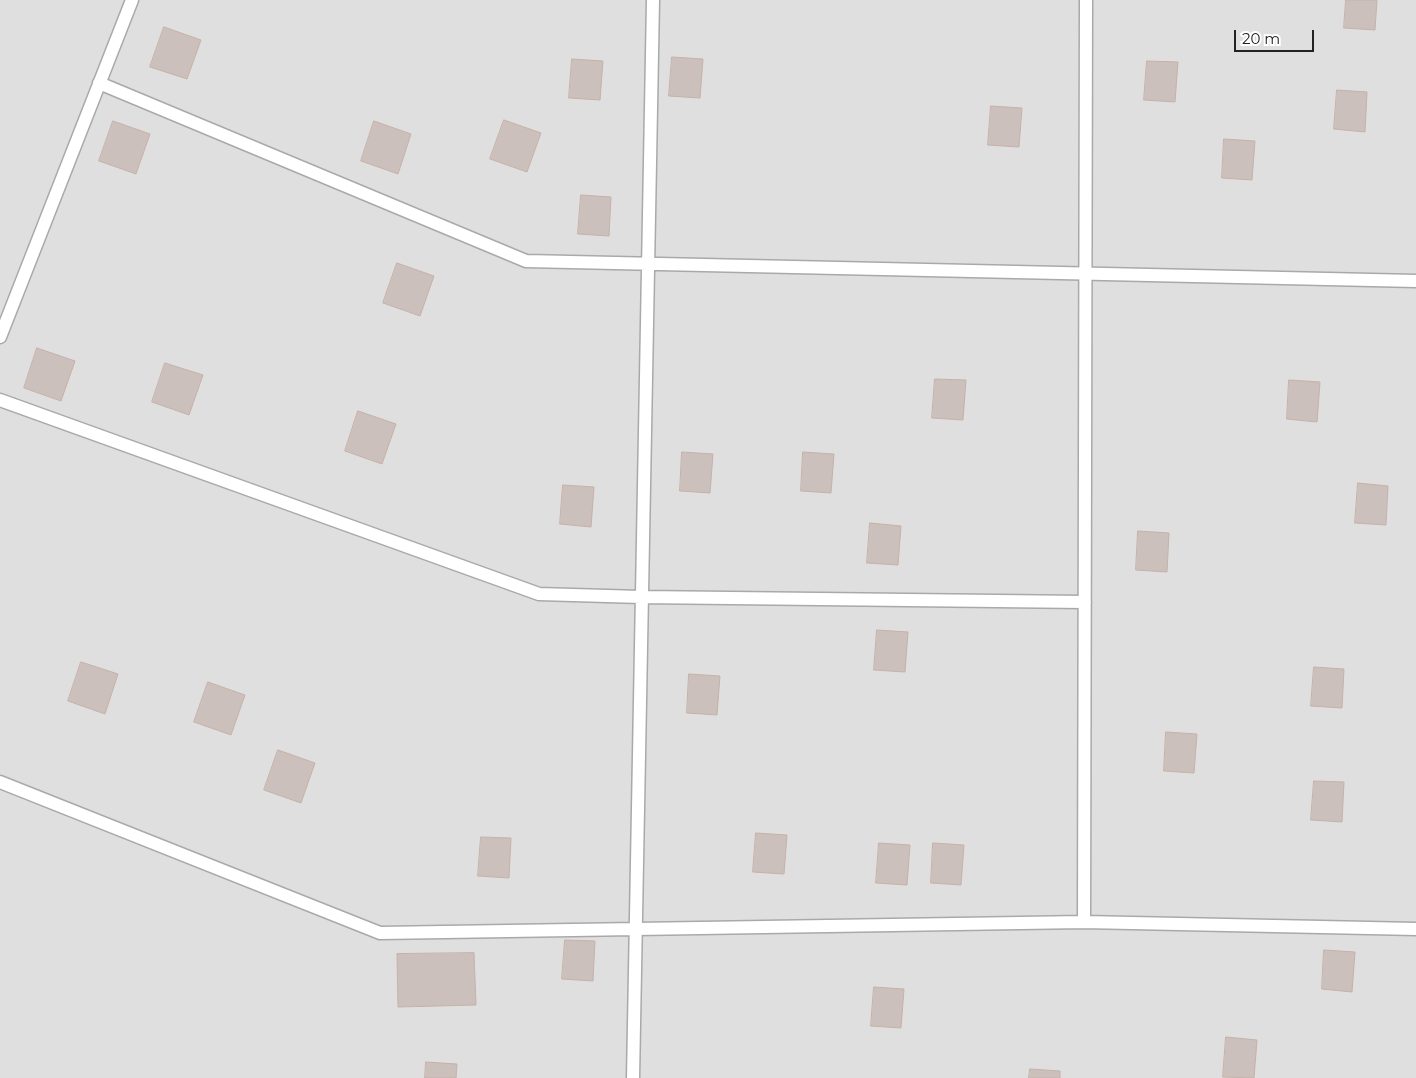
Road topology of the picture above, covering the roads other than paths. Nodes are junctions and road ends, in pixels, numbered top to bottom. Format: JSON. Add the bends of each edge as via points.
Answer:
{"nodes":[{"id":1,"x":132,"y":0,"type":"edge"},
{"id":2,"x":653,"y":0,"type":"edge"},
{"id":3,"x":1086,"y":0,"type":"edge"},
{"id":4,"x":99,"y":83,"type":"junction"},
{"id":5,"x":648,"y":263,"type":"junction"},
{"id":6,"x":1085,"y":275,"type":"junction"},
{"id":7,"x":1416,"y":281,"type":"edge"},
{"id":8,"x":0,"y":337,"type":"edge"},
{"id":9,"x":0,"y":400,"type":"edge"},
{"id":10,"x":641,"y":597,"type":"junction"},
{"id":11,"x":1084,"y":602,"type":"junction"},
{"id":12,"x":0,"y":782,"type":"edge"},
{"id":13,"x":1084,"y":922,"type":"junction"},
{"id":14,"x":635,"y":928,"type":"junction"},
{"id":15,"x":1416,"y":929,"type":"edge"},
{"id":16,"x":633,"y":1078,"type":"edge"}],
"edges":[{"from":1,"to":4,"type":"lane"},
{"from":2,"to":5,"type":"lane"},
{"from":3,"to":6,"type":"lane"},
{"from":4,"to":5,"type":"lane","via":[[526,261]]},
{"from":4,"to":8,"type":"lane"},
{"from":5,"to":6,"type":"lane"},
{"from":5,"to":10,"type":"lane"},
{"from":6,"to":7,"type":"lane"},
{"from":6,"to":11,"type":"lane"},
{"from":9,"to":10,"type":"lane","via":[[539,594]]},
{"from":10,"to":11,"type":"lane"},
{"from":10,"to":14,"type":"lane"},
{"from":11,"to":13,"type":"lane"},
{"from":12,"to":14,"type":"lane","via":[[380,932]]},
{"from":13,"to":14,"type":"lane"},
{"from":13,"to":15,"type":"lane"},
{"from":14,"to":16,"type":"lane"}]}
